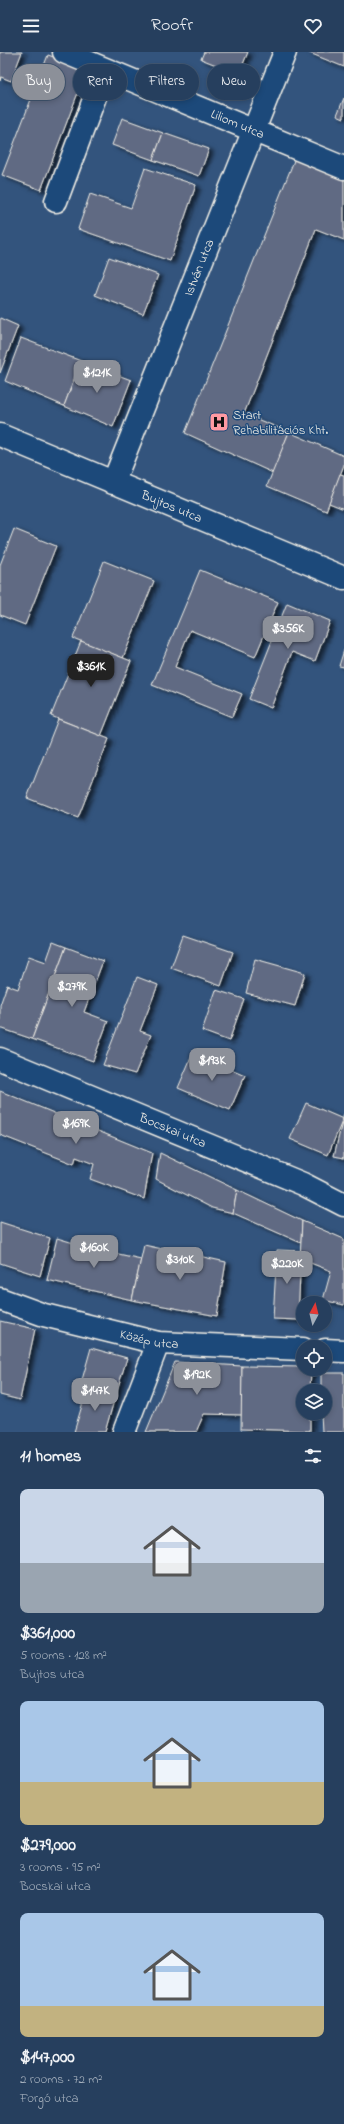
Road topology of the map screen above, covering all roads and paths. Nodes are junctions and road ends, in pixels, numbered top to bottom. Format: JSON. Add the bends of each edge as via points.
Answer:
{"nodes":[{"id":1,"x":64,"y":52,"type":"edge"},
{"id":2,"x":285,"y":52,"type":"edge"},
{"id":3,"x":91,"y":64,"type":"edge"},
{"id":4,"x":127,"y":79,"type":"edge"},
{"id":5,"x":94,"y":100,"type":"edge"},
{"id":6,"x":252,"y":131,"type":"junction"},
{"id":7,"x":344,"y":168,"type":"edge"},
{"id":8,"x":56,"y":201,"type":"dead end"},
{"id":9,"x":0,"y":435,"type":"edge"},
{"id":10,"x":113,"y":483,"type":"junction"},
{"id":11,"x":344,"y":578,"type":"edge"},
{"id":12,"x":0,"y":1059,"type":"edge"},
{"id":13,"x":344,"y":1205,"type":"edge"},
{"id":14,"x":0,"y":1299,"type":"edge"},
{"id":15,"x":158,"y":1343,"type":"junction"},
{"id":16,"x":296,"y":1349,"type":"edge"},
{"id":17,"x":332,"y":1350,"type":"edge"},
{"id":18,"x":344,"y":1351,"type":"edge"},
{"id":19,"x":124,"y":1432,"type":"edge"}],
"edges":[{"from":1,"to":3,"type":"street","name":"Liliom utca"},
{"from":2,"to":6,"type":"street","name":"István utca"},
{"from":4,"to":6,"type":"street","name":"Liliom utca"},
{"from":5,"to":8,"type":"street"},
{"from":6,"to":7,"type":"street","name":"Liliom utca"},
{"from":6,"to":10,"type":"street","name":"István utca"},
{"from":9,"to":10,"type":"street","name":"Bujtos utca"},
{"from":10,"to":11,"type":"street","name":"Bujtos utca"},
{"from":12,"to":13,"type":"street","name":"Bocskai utca","via":[[303,1184]]},
{"from":14,"to":15,"type":"street","name":"Közép utca","via":[[44,1315]]},
{"from":15,"to":16,"type":"street","name":"Közép utca"},
{"from":15,"to":19,"type":"street"},
{"from":17,"to":18,"type":"street"}]}
